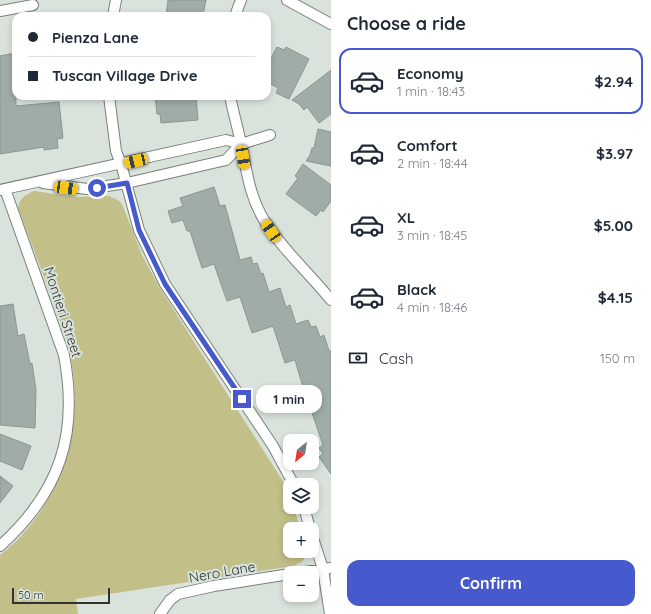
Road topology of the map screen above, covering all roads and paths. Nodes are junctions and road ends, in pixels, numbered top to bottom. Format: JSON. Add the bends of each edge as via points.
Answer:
{"nodes":[{"id":1,"x":116,"y":0,"type":"edge"},
{"id":2,"x":241,"y":0,"type":"edge"},
{"id":3,"x":288,"y":0,"type":"edge"},
{"id":4,"x":33,"y":5,"type":"dead end"},
{"id":5,"x":0,"y":11,"type":"edge"},
{"id":6,"x":114,"y":12,"type":"edge"},
{"id":7,"x":236,"y":12,"type":"edge"},
{"id":8,"x":331,"y":24,"type":"edge"},
{"id":9,"x":110,"y":100,"type":"edge"},
{"id":10,"x":231,"y":100,"type":"edge"},
{"id":11,"x":270,"y":135,"type":"dead end"},
{"id":12,"x":241,"y":144,"type":"junction"},
{"id":13,"x":121,"y":164,"type":"junction"},
{"id":14,"x":39,"y":183,"type":"junction"},
{"id":15,"x":127,"y":183,"type":"junction"},
{"id":16,"x":3,"y":190,"type":"edge"},
{"id":17,"x":331,"y":300,"type":"edge"},
{"id":18,"x":290,"y":478,"type":"edge"},
{"id":19,"x":0,"y":546,"type":"edge"},
{"id":20,"x":319,"y":551,"type":"edge"},
{"id":21,"x":327,"y":569,"type":"edge"},
{"id":22,"x":283,"y":575,"type":"edge"},
{"id":23,"x":162,"y":611,"type":"edge"},
{"id":24,"x":330,"y":614,"type":"edge"}],
"edges":[{"from":1,"to":6,"type":"street"},
{"from":2,"to":7,"type":"street"},
{"from":3,"to":8,"type":"street"},
{"from":4,"to":5,"type":"street"},
{"from":9,"to":13,"type":"street","via":[[116,152]]},
{"from":10,"to":12,"type":"street"},
{"from":11,"to":12,"type":"street"},
{"from":12,"to":13,"type":"street","via":[[226,140]]},
{"from":12,"to":15,"type":"street","via":[[226,160]]},
{"from":12,"to":17,"type":"street","via":[[247,183],[263,218],[280,243]]},
{"from":13,"to":14,"type":"street"},
{"from":13,"to":15,"type":"street"},
{"from":14,"to":15,"type":"street","via":[[87,189]]},
{"from":14,"to":16,"type":"street"},
{"from":15,"to":18,"type":"street","via":[[139,230],[165,284],[274,446]]},
{"from":16,"to":19,"type":"street","name":"Montieri Street","via":[[64,355],[69,379],[70,404],[64,448],[50,487],[28,519]]},
{"from":20,"to":21,"type":"street"},
{"from":21,"to":24,"type":"street"},
{"from":22,"to":23,"type":"street","name":"Nero Lane","via":[[178,594]]}]}
